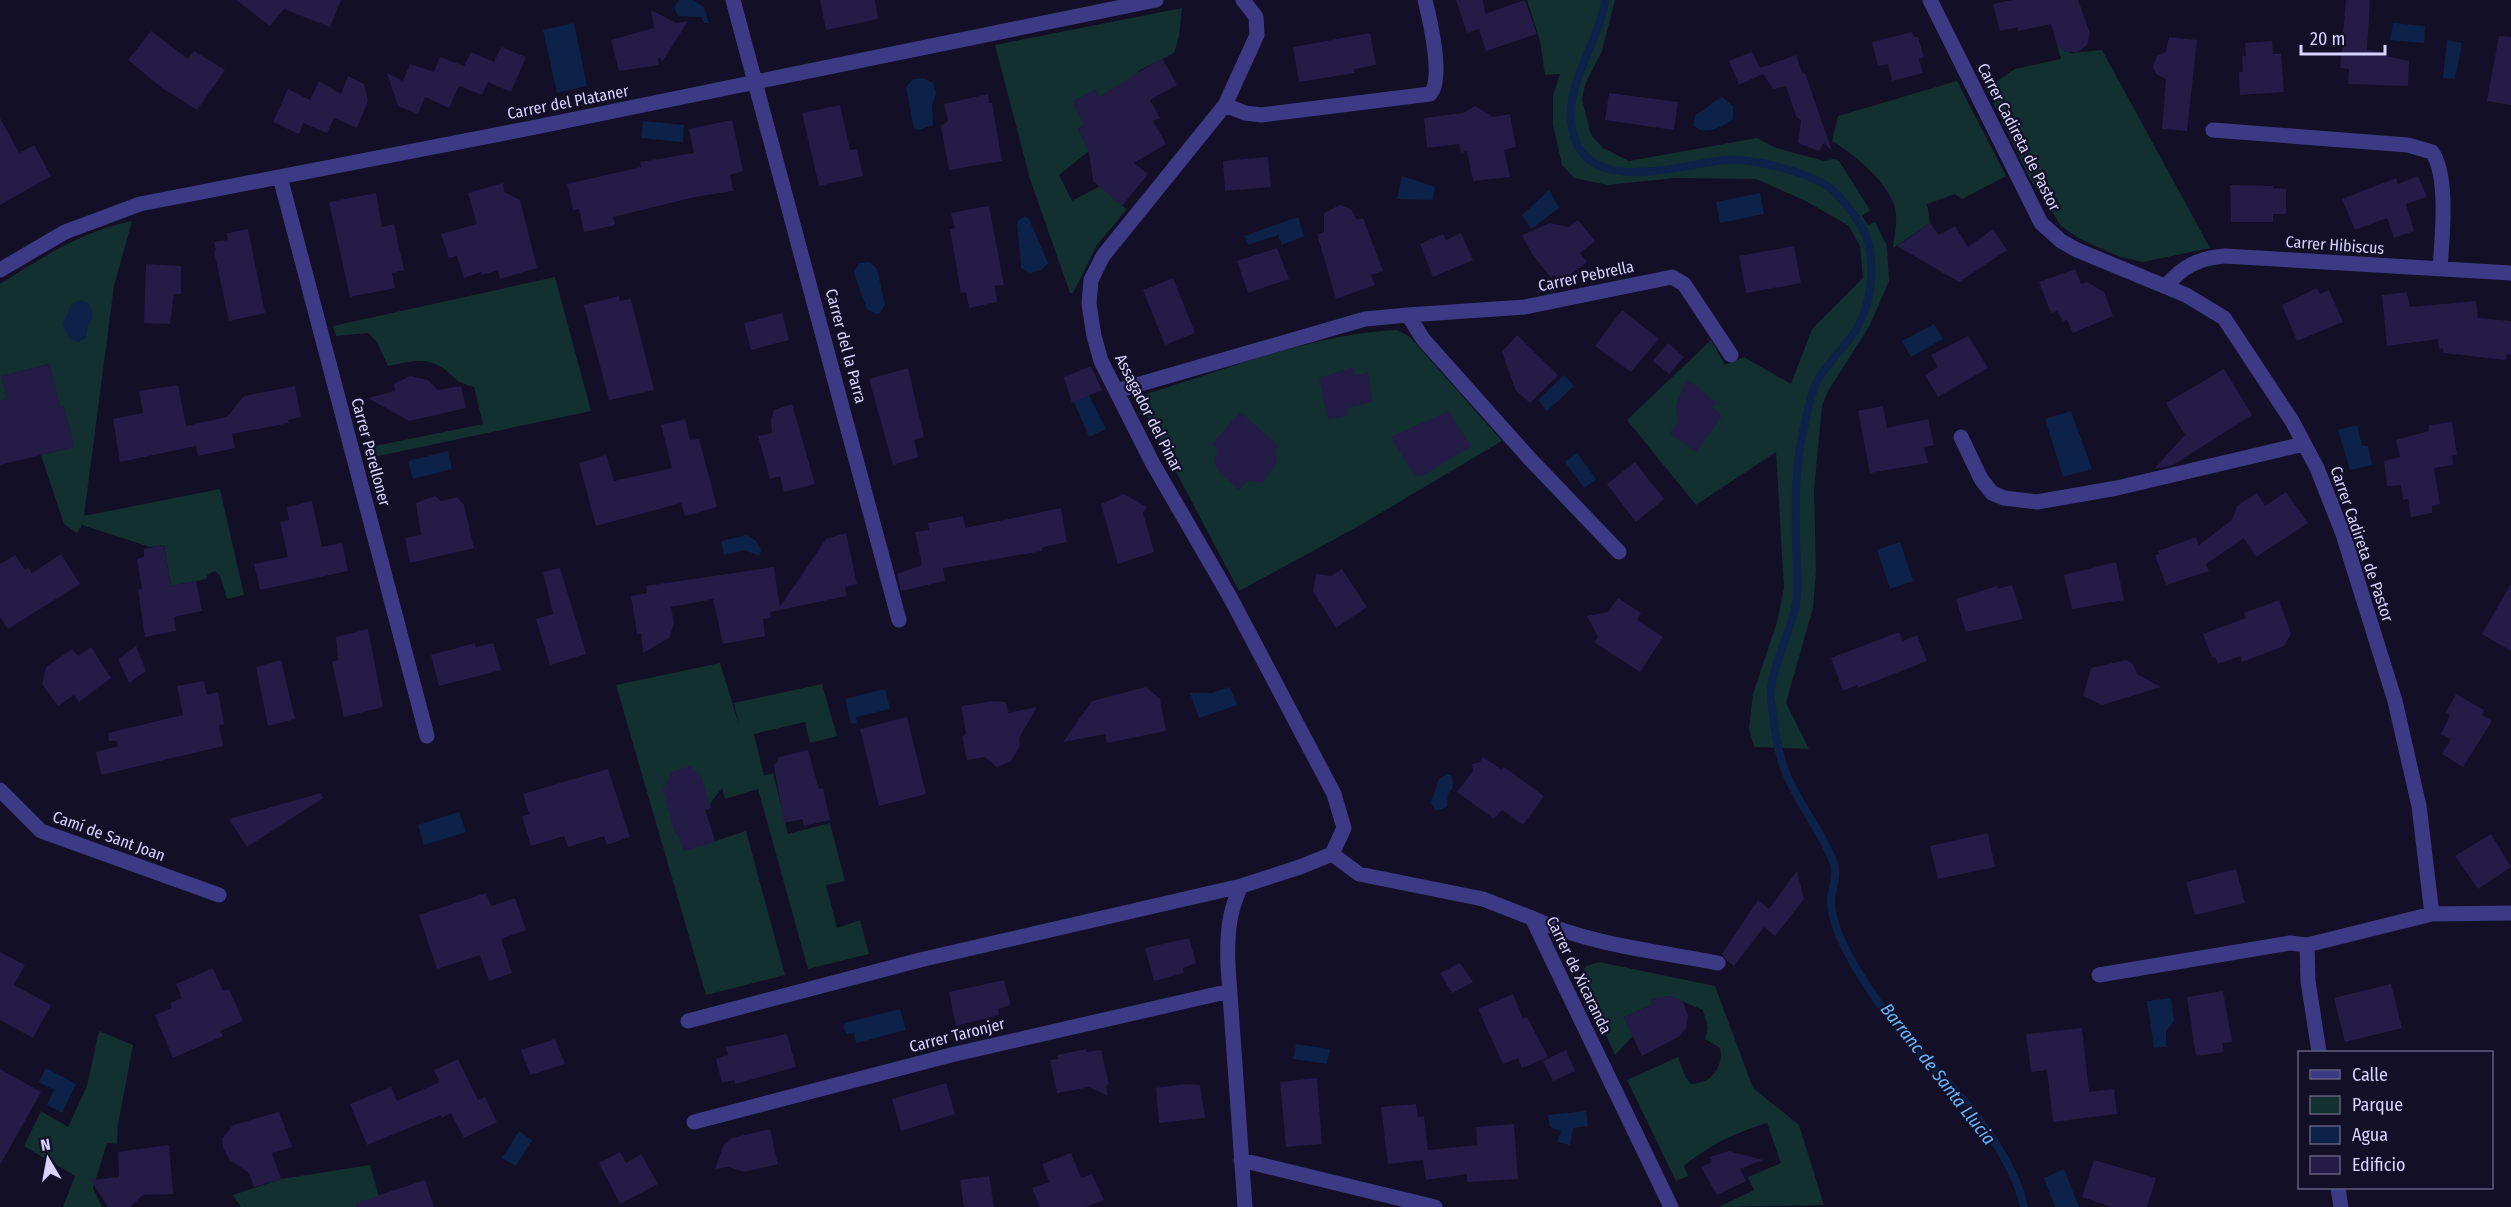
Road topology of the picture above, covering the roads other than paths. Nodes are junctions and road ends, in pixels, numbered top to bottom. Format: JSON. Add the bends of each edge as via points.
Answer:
{"nodes":[{"id":1,"x":733,"y":0,"type":"edge"},
{"id":2,"x":1156,"y":0,"type":"edge"},
{"id":3,"x":1244,"y":0,"type":"edge"},
{"id":4,"x":1425,"y":0,"type":"edge"},
{"id":5,"x":1930,"y":0,"type":"edge"},
{"id":6,"x":756,"y":82,"type":"junction"},
{"id":7,"x":1225,"y":105,"type":"junction"},
{"id":8,"x":2212,"y":130,"type":"dead end"},
{"id":9,"x":280,"y":177,"type":"junction"},
{"id":10,"x":2440,"y":268,"type":"junction"},
{"id":11,"x":0,"y":270,"type":"edge"},
{"id":12,"x":2511,"y":273,"type":"edge"},
{"id":13,"x":2166,"y":286,"type":"junction"},
{"id":14,"x":1408,"y":315,"type":"junction"},
{"id":15,"x":1731,"y":354,"type":"dead end"},
{"id":16,"x":1116,"y":391,"type":"junction"},
{"id":17,"x":1961,"y":437,"type":"dead end"},
{"id":18,"x":2304,"y":444,"type":"junction"},
{"id":19,"x":1619,"y":552,"type":"dead end"},
{"id":20,"x":899,"y":620,"type":"dead end"},
{"id":21,"x":427,"y":736,"type":"dead end"},
{"id":22,"x":0,"y":790,"type":"edge"},
{"id":23,"x":1332,"y":854,"type":"junction"},
{"id":24,"x":1241,"y":886,"type":"junction"},
{"id":25,"x":219,"y":896,"type":"dead end"},
{"id":26,"x":2511,"y":913,"type":"edge"},
{"id":27,"x":2432,"y":914,"type":"junction"},
{"id":28,"x":1532,"y":918,"type":"junction"},
{"id":29,"x":2307,"y":945,"type":"junction"},
{"id":30,"x":1718,"y":963,"type":"dead end"},
{"id":31,"x":2099,"y":975,"type":"dead end"},
{"id":32,"x":1230,"y":991,"type":"junction"},
{"id":33,"x":688,"y":1021,"type":"dead end"},
{"id":34,"x":2319,"y":1051,"type":"edge"},
{"id":35,"x":694,"y":1122,"type":"dead end"},
{"id":36,"x":1241,"y":1160,"type":"junction"},
{"id":37,"x":2338,"y":1189,"type":"edge"},
{"id":38,"x":1245,"y":1207,"type":"edge"},
{"id":39,"x":1435,"y":1207,"type":"edge"},
{"id":40,"x":1671,"y":1207,"type":"edge"},
{"id":41,"x":2341,"y":1207,"type":"edge"}],
"edges":[{"from":1,"to":6,"type":"street","name":"Carrer del la Parra"},
{"from":2,"to":6,"type":"street","name":"Carrer del Plataner"},
{"from":3,"to":7,"type":"street","name":"Assagador del Pinar","via":[[1256,17],[1257,35]]},
{"from":4,"to":7,"type":"street","via":[[1432,27],[1436,84],[1430,94],[1261,115]]},
{"from":5,"to":13,"type":"street","name":"Carrer Cadireta de Pastor","via":[[2042,223],[2078,250]]},
{"from":6,"to":9,"type":"street","name":"Carrer del Plataner"},
{"from":6,"to":20,"type":"street","name":"Carrer del la Parra"},
{"from":7,"to":16,"type":"street","name":"Assagador del Pinar","via":[[1095,268],[1090,291],[1092,325],[1101,361]]},
{"from":8,"to":10,"type":"street","via":[[2408,145],[2432,152],[2440,172],[2442,197]]},
{"from":9,"to":11,"type":"street","name":"Carrer del Plataner","via":[[140,204],[64,231]]},
{"from":9,"to":21,"type":"street","name":"Carrer Perelloner"},
{"from":10,"to":12,"type":"street","name":"Carrer Hibiscus"},
{"from":10,"to":13,"type":"street","name":"Carrer Hibiscus","via":[[2225,256],[2186,266]]},
{"from":13,"to":18,"type":"street","name":"Carrer Cadireta de Pastor","via":[[2224,318]]},
{"from":14,"to":15,"type":"street","name":"Carrer Pebrella","via":[[1525,307],[1672,277],[1684,284]]},
{"from":14,"to":16,"type":"street","name":"Carrer Pebrella","via":[[1365,319]]},
{"from":14,"to":19,"type":"street","via":[[1423,339]]},
{"from":16,"to":23,"type":"street","name":"Assagador del Pinar","via":[[1334,794],[1344,828]]},
{"from":17,"to":18,"type":"street","via":[[1992,493],[2037,502],[2116,488]]},
{"from":18,"to":27,"type":"street","name":"Carrer Cadireta de Pastor","via":[[2343,534],[2395,701],[2419,806]]},
{"from":22,"to":25,"type":"street","name":"Camí de Sant Joan","via":[[41,831]]},
{"from":23,"to":24,"type":"street"},
{"from":23,"to":28,"type":"street","name":"Carrer de Xicaranda","via":[[1359,874],[1484,899]]},
{"from":24,"to":32,"type":"street","via":[[1229,921]]},
{"from":24,"to":33,"type":"street","via":[[900,964]]},
{"from":26,"to":27,"type":"street"},
{"from":27,"to":29,"type":"street"},
{"from":28,"to":30,"type":"street","via":[[1586,938]]},
{"from":28,"to":40,"type":"street","name":"Carrer de Xicaranda"},
{"from":29,"to":31,"type":"street","via":[[2290,943]]},
{"from":29,"to":34,"type":"street"},
{"from":32,"to":35,"type":"street","name":"Carrer Taronjer","via":[[951,1055]]},
{"from":32,"to":36,"type":"street"},
{"from":36,"to":38,"type":"street"},
{"from":36,"to":39,"type":"street"},
{"from":37,"to":41,"type":"street"}]}
